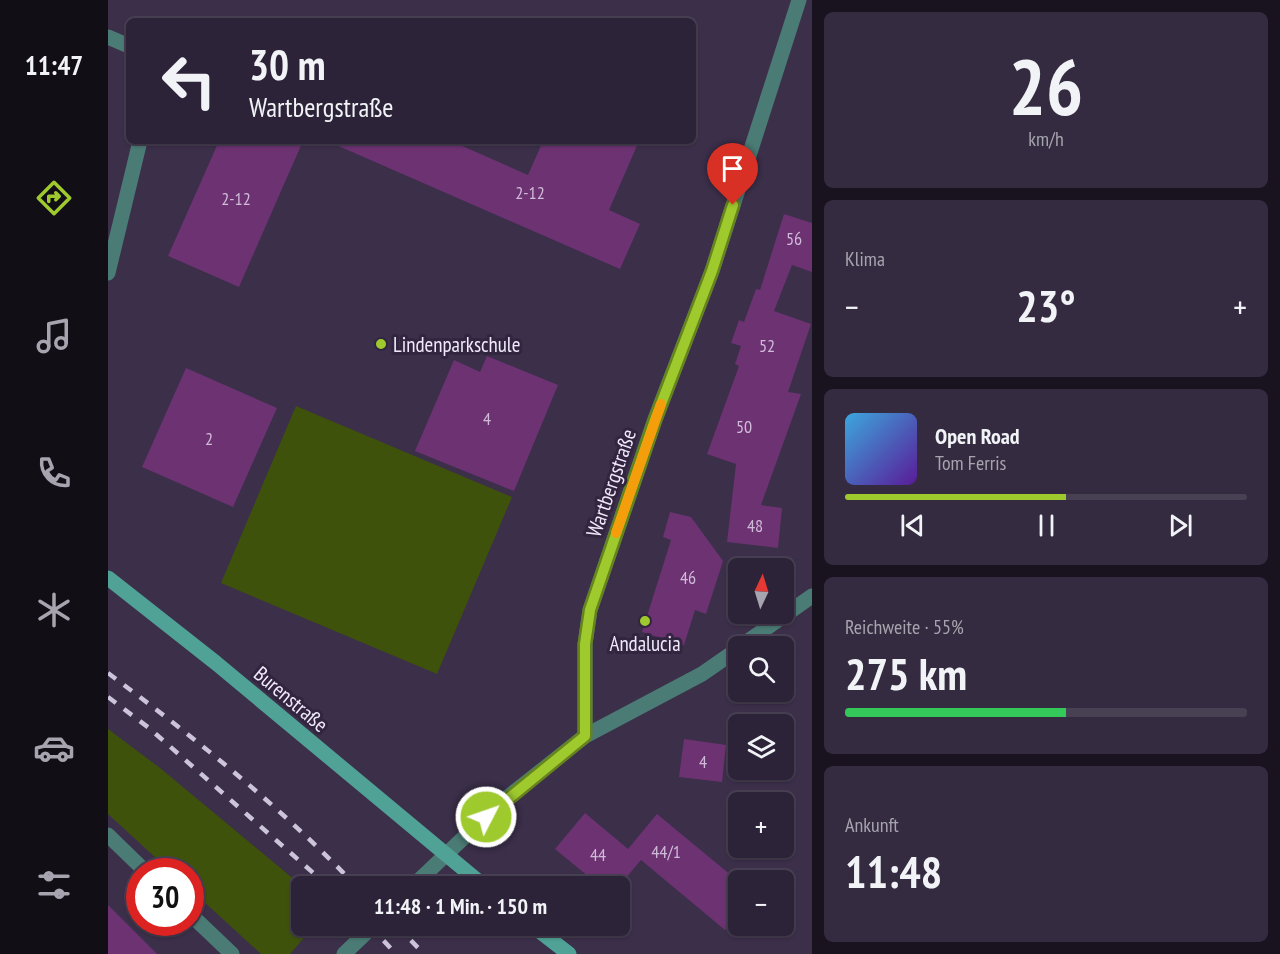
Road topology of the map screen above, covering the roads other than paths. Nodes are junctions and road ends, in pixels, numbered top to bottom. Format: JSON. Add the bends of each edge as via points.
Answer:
{"nodes":[{"id":1,"x":799,"y":0,"type":"edge"},
{"id":2,"x":108,"y":37,"type":"edge"},
{"id":3,"x":126,"y":45,"type":"edge"},
{"id":4,"x":139,"y":144,"type":"edge"},
{"id":5,"x":108,"y":273,"type":"edge"},
{"id":6,"x":108,"y":578,"type":"edge"},
{"id":7,"x":812,"y":596,"type":"edge"},
{"id":8,"x":757,"y":636,"type":"edge"},
{"id":9,"x":728,"y":656,"type":"edge"},
{"id":10,"x":585,"y":736,"type":"junction"},
{"id":11,"x":108,"y":835,"type":"edge"},
{"id":12,"x":445,"y":855,"type":"junction"},
{"id":13,"x":132,"y":858,"type":"edge"},
{"id":14,"x":423,"y":876,"type":"edge"},
{"id":15,"x":471,"y":876,"type":"edge"},
{"id":16,"x":204,"y":927,"type":"edge"},
{"id":17,"x":363,"y":936,"type":"edge"},
{"id":18,"x":546,"y":936,"type":"edge"},
{"id":19,"x":232,"y":954,"type":"edge"},
{"id":20,"x":344,"y":954,"type":"edge"},
{"id":21,"x":569,"y":954,"type":"edge"}],
"edges":[{"from":1,"to":10,"type":"street","name":"Wartbergstraße","via":[[712,271],[655,420],[590,610],[585,644]]},
{"from":2,"to":3,"type":"street"},
{"from":4,"to":5,"type":"street"},
{"from":6,"to":12,"type":"street","name":"Burenstraße"},
{"from":7,"to":8,"type":"street"},
{"from":9,"to":10,"type":"street"},
{"from":10,"to":12,"type":"street","via":[[500,804]]},
{"from":11,"to":13,"type":"street"},
{"from":12,"to":14,"type":"street"},
{"from":12,"to":15,"type":"street","name":"Burenstraße"},
{"from":16,"to":19,"type":"street"},
{"from":17,"to":20,"type":"street"},
{"from":18,"to":21,"type":"street"}]}
